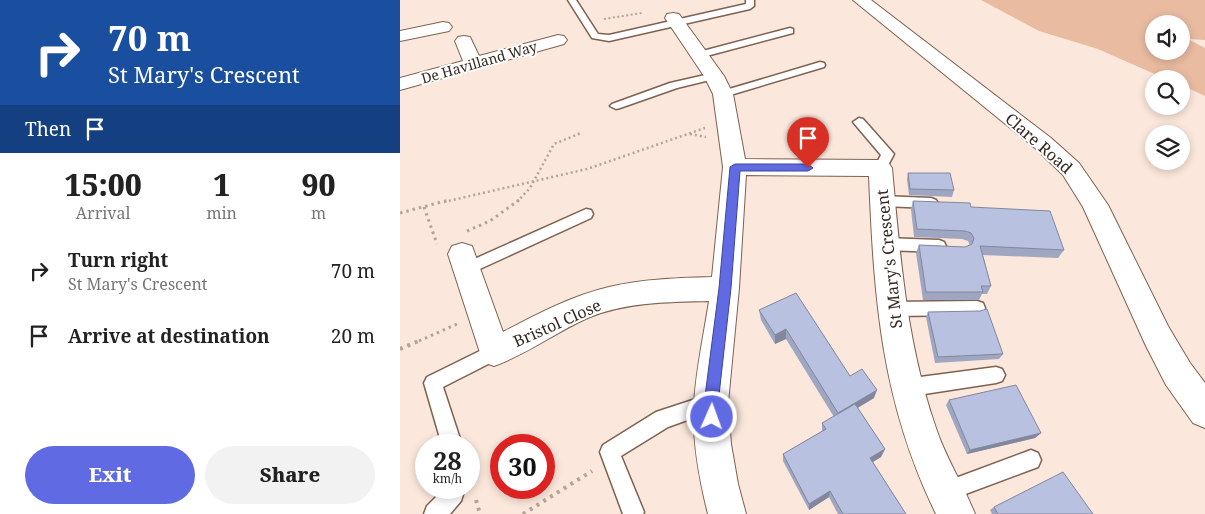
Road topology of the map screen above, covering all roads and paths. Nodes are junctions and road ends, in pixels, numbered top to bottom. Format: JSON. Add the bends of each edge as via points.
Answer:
{"nodes":[{"id":1,"x":750,"y":0,"type":"edge"},
{"id":2,"x":861,"y":0,"type":"edge"},
{"id":3,"x":572,"y":1,"type":"edge"},
{"id":4,"x":675,"y":20,"type":"junction"},
{"id":5,"x":442,"y":27,"type":"dead end"},
{"id":6,"x":790,"y":31,"type":"dead end"},
{"id":7,"x":400,"y":36,"type":"edge"},
{"id":8,"x":558,"y":40,"type":"dead end"},
{"id":9,"x":464,"y":41,"type":"dead end"},
{"id":10,"x":473,"y":63,"type":"junction"},
{"id":11,"x":820,"y":65,"type":"dead end"},
{"id":12,"x":400,"y":84,"type":"edge"},
{"id":13,"x":716,"y":86,"type":"junction"},
{"id":14,"x":616,"y":106,"type":"dead end"},
{"id":15,"x":859,"y":122,"type":"dead end"},
{"id":16,"x":581,"y":134,"type":"dead end"},
{"id":17,"x":735,"y":167,"type":"junction"},
{"id":18,"x":880,"y":168,"type":"junction"},
{"id":19,"x":535,"y":180,"type":"junction"},
{"id":20,"x":882,"y":201,"type":"junction"},
{"id":21,"x":944,"y":203,"type":"edge"},
{"id":22,"x":400,"y":213,"type":"edge"},
{"id":23,"x":586,"y":214,"type":"dead end"},
{"id":24,"x":885,"y":244,"type":"junction"},
{"id":25,"x":953,"y":247,"type":"edge"},
{"id":26,"x":455,"y":248,"type":"junction"},
{"id":27,"x":725,"y":288,"type":"junction"},
{"id":28,"x":978,"y":308,"type":"dead end"},
{"id":29,"x":892,"y":309,"type":"junction"},
{"id":30,"x":482,"y":314,"type":"junction"},
{"id":31,"x":400,"y":349,"type":"edge"},
{"id":32,"x":494,"y":352,"type":"junction"},
{"id":33,"x":996,"y":374,"type":"dead end"},
{"id":34,"x":905,"y":388,"type":"junction"},
{"id":35,"x":711,"y":404,"type":"junction"},
{"id":36,"x":1205,"y":411,"type":"edge"},
{"id":37,"x":449,"y":434,"type":"edge"},
{"id":38,"x":612,"y":459,"type":"junction"},
{"id":39,"x":1031,"y":460,"type":"dead end"},
{"id":40,"x":449,"y":499,"type":"edge"},
{"id":41,"x":950,"y":503,"type":"edge"},
{"id":42,"x":633,"y":512,"type":"dead end"},
{"id":43,"x":435,"y":514,"type":"edge"},
{"id":44,"x":523,"y":514,"type":"edge"},
{"id":45,"x":727,"y":514,"type":"edge"}],
"edges":[{"from":1,"to":4,"type":"lane","via":[[750,6]]},
{"from":2,"to":36,"type":"street","name":"Clare Road","via":[[1043,143],[1070,169],[1095,205],[1178,374]]},
{"from":3,"to":4,"type":"lane","via":[[595,36],[609,38]]},
{"from":4,"to":13,"type":"street"},
{"from":5,"to":7,"type":"street"},
{"from":6,"to":13,"type":"lane"},
{"from":8,"to":10,"type":"street","name":"De Havilland Way"},
{"from":9,"to":10,"type":"street"},
{"from":10,"to":12,"type":"street","name":"De Havilland Way"},
{"from":11,"to":13,"type":"lane"},
{"from":13,"to":14,"type":"lane","via":[[674,86]]},
{"from":13,"to":17,"type":"street"},
{"from":13,"to":19,"type":"path","via":[[689,134],[587,169]]},
{"from":15,"to":18,"type":"lane","via":[[888,154]]},
{"from":16,"to":19,"type":"path","via":[[554,144]]},
{"from":17,"to":18,"type":"street","name":"St Mary's Crescent"},
{"from":17,"to":27,"type":"street"},
{"from":18,"to":20,"type":"street","name":"St Mary's Crescent"},
{"from":19,"to":22,"type":"path"},
{"from":19,"to":26,"type":"path","via":[[518,201]]},
{"from":20,"to":21,"type":"lane"},
{"from":20,"to":24,"type":"street","name":"St Mary's Crescent"},
{"from":23,"to":26,"type":"lane"},
{"from":24,"to":25,"type":"lane"},
{"from":24,"to":29,"type":"street","name":"St Mary's Crescent"},
{"from":26,"to":30,"type":"street","name":"Bristol Close"},
{"from":27,"to":32,"type":"street","name":"Bristol Close","via":[[631,294],[594,304]]},
{"from":27,"to":35,"type":"street"},
{"from":28,"to":29,"type":"lane"},
{"from":29,"to":34,"type":"street","name":"St Mary's Crescent"},
{"from":30,"to":31,"type":"path"},
{"from":30,"to":32,"type":"street","name":"Bristol Close"},
{"from":32,"to":37,"type":"lane","via":[[433,383]]},
{"from":33,"to":34,"type":"lane"},
{"from":34,"to":41,"type":"street","name":"St Mary's Crescent","via":[[926,454]]},
{"from":35,"to":38,"type":"lane","via":[[664,420],[610,452]]},
{"from":35,"to":45,"type":"street","via":[[719,484]]},
{"from":38,"to":42,"type":"lane"},
{"from":38,"to":44,"type":"path"},
{"from":39,"to":41,"type":"lane"},
{"from":40,"to":43,"type":"lane"}]}
